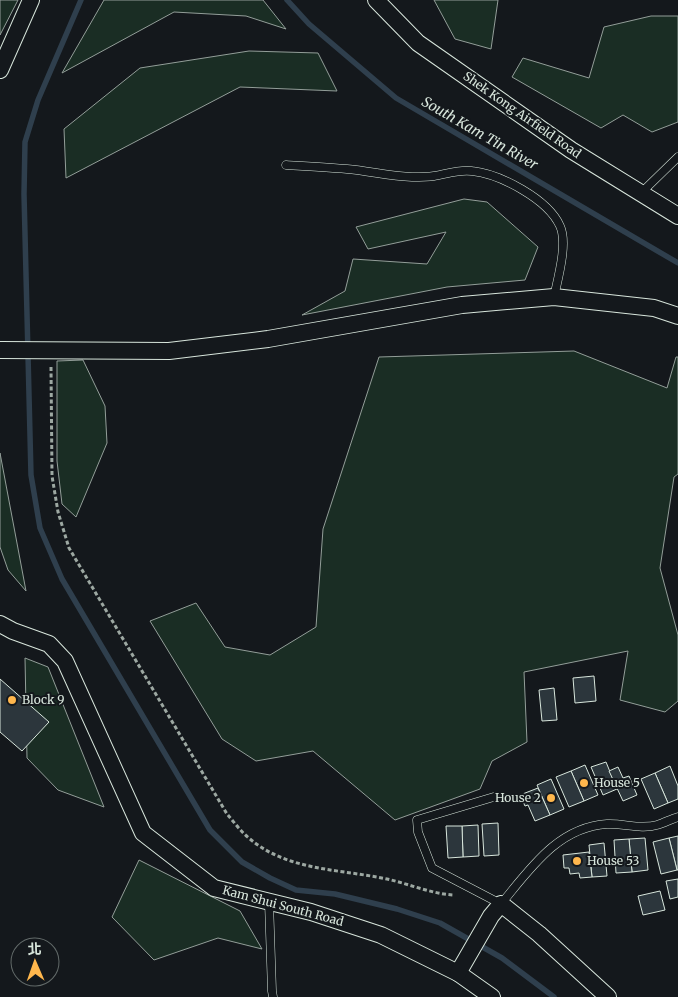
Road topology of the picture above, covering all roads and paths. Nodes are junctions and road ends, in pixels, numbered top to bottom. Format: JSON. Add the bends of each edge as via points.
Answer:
{"nodes":[{"id":1,"x":31,"y":0,"type":"edge"},
{"id":2,"x":376,"y":0,"type":"edge"},
{"id":3,"x":0,"y":70,"type":"edge"},
{"id":4,"x":678,"y":157,"type":"edge"},
{"id":5,"x":286,"y":165,"type":"dead end"},
{"id":6,"x":641,"y":193,"type":"junction"},
{"id":7,"x":678,"y":216,"type":"edge"},
{"id":8,"x":554,"y":297,"type":"junction"},
{"id":9,"x":678,"y":316,"type":"edge"},
{"id":10,"x":0,"y":350,"type":"edge"},
{"id":11,"x":59,"y":351,"type":"junction"},
{"id":12,"x":0,"y":624,"type":"edge"},
{"id":13,"x":497,"y":796,"type":"dead end"},
{"id":14,"x":678,"y":817,"type":"edge"},
{"id":15,"x":479,"y":892,"type":"junction"},
{"id":16,"x":269,"y":902,"type":"junction"},
{"id":17,"x":496,"y":910,"type":"junction"},
{"id":18,"x":458,"y":973,"type":"junction"},
{"id":19,"x":273,"y":997,"type":"edge"},
{"id":20,"x":492,"y":997,"type":"edge"},
{"id":21,"x":608,"y":997,"type":"edge"}],
"edges":[{"from":1,"to":3,"type":"street"},
{"from":2,"to":6,"type":"street","name":"Shek Kong Airfield Road","via":[[418,43],[571,150]]},
{"from":4,"to":6,"type":"lane"},
{"from":5,"to":8,"type":"lane","via":[[346,168],[411,177],[470,170],[506,180],[531,195],[560,226],[562,245]]},
{"from":6,"to":7,"type":"street","name":"Shek Kong Airfield Road"},
{"from":8,"to":9,"type":"street","via":[[654,308]]},
{"from":8,"to":11,"type":"street","via":[[462,305],[268,339],[178,350]]},
{"from":10,"to":11,"type":"street"},
{"from":11,"to":15,"type":"path","via":[[52,476],[69,548],[227,814],[248,839],[273,856],[310,867],[376,877],[446,894]]},
{"from":12,"to":16,"type":"street","name":"Kam Shui South Road","via":[[49,644],[65,661],[143,833],[214,888]]},
{"from":13,"to":15,"type":"lane","via":[[417,820],[418,832],[432,868]]},
{"from":14,"to":17,"type":"lane","via":[[655,826],[607,824],[583,829],[560,840],[541,856]]},
{"from":15,"to":17,"type":"lane"},
{"from":16,"to":18,"type":"street","name":"Kam Shui South Road","via":[[381,935]]},
{"from":16,"to":19,"type":"lane"},
{"from":17,"to":18,"type":"street"},
{"from":17,"to":21,"type":"street","via":[[539,934]]},
{"from":18,"to":20,"type":"street","name":"Kam Shui South Road"}]}
